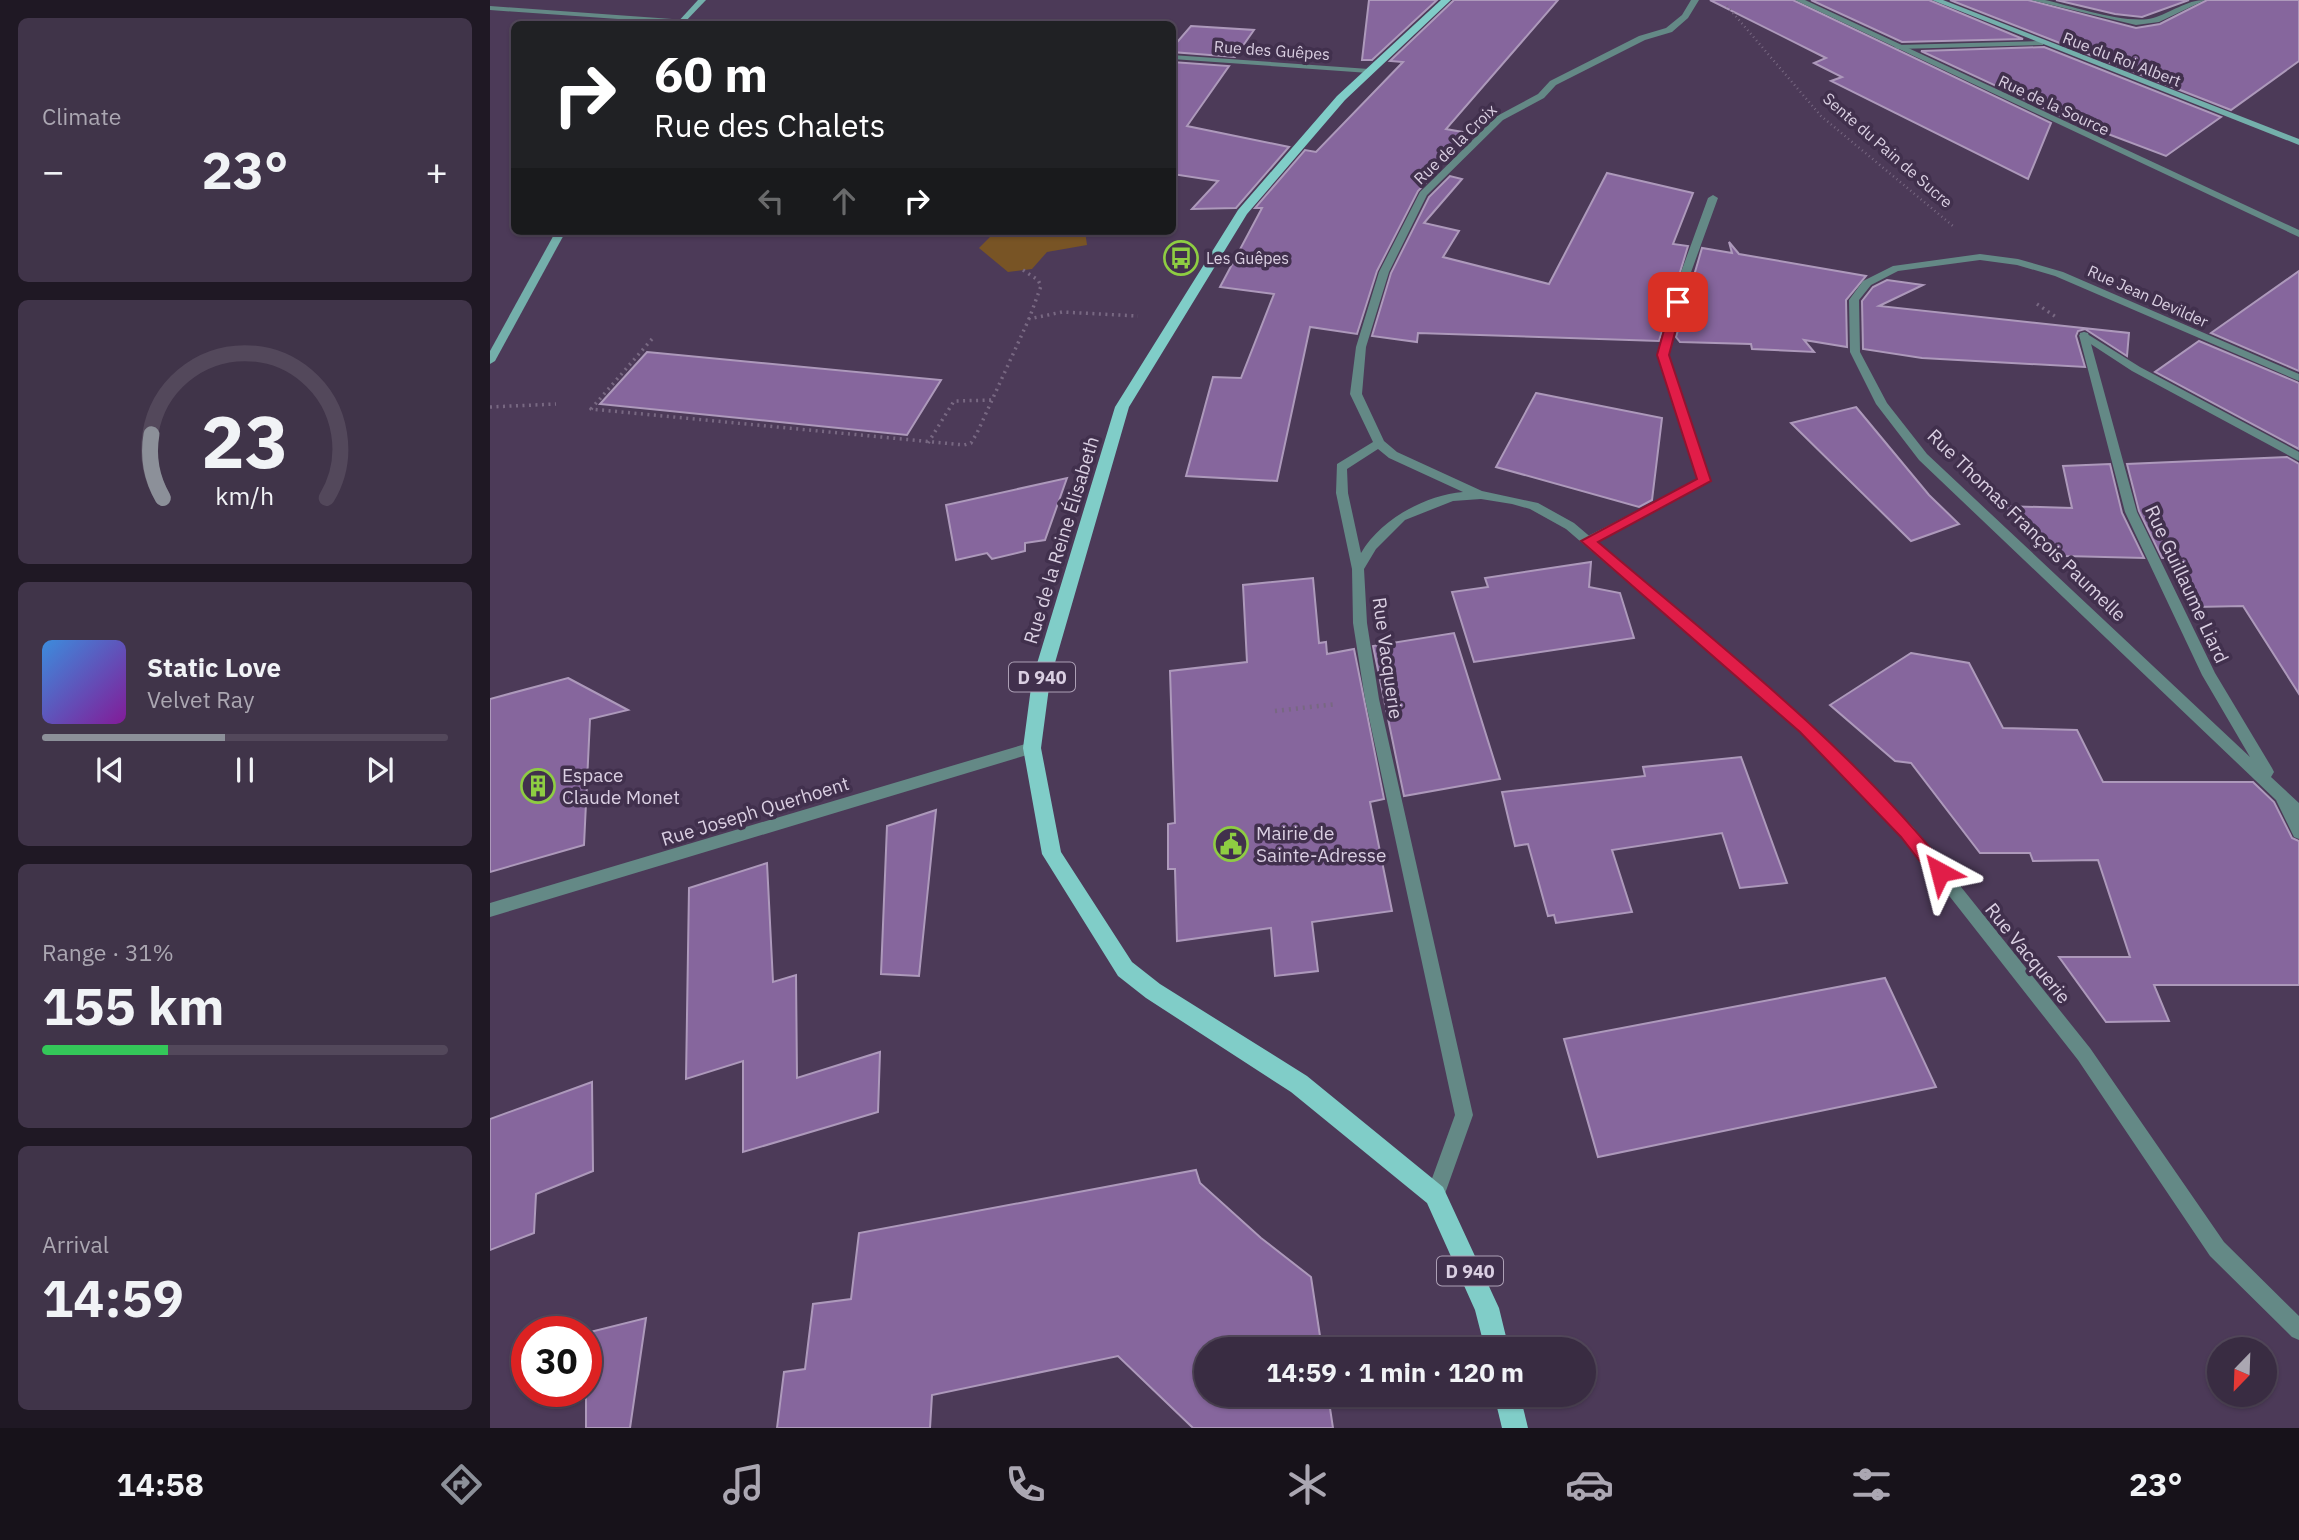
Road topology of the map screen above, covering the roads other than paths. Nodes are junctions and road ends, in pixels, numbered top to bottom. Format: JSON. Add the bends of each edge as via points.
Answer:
{"nodes":[{"id":1,"x":702,"y":0,"type":"edge"},
{"id":2,"x":1446,"y":0,"type":"edge"},
{"id":3,"x":1695,"y":0,"type":"edge"},
{"id":4,"x":1799,"y":0,"type":"edge"},
{"id":5,"x":1936,"y":0,"type":"edge"},
{"id":6,"x":2035,"y":0,"type":"edge"},
{"id":7,"x":2201,"y":0,"type":"edge"},
{"id":8,"x":490,"y":8,"type":"edge"},
{"id":9,"x":645,"y":21,"type":"edge"},
{"id":10,"x":684,"y":21,"type":"edge"},
{"id":11,"x":2040,"y":43,"type":"junction"},
{"id":12,"x":1898,"y":47,"type":"junction"},
{"id":13,"x":1176,"y":57,"type":"edge"},
{"id":14,"x":1369,"y":71,"type":"junction"},
{"id":15,"x":2299,"y":142,"type":"edge"},
{"id":16,"x":1713,"y":198,"type":"dead end"},
{"id":17,"x":2299,"y":234,"type":"edge"},
{"id":18,"x":559,"y":235,"type":"edge"},
{"id":19,"x":1980,"y":257,"type":"joint"},
{"id":20,"x":490,"y":361,"type":"edge"},
{"id":21,"x":2299,"y":378,"type":"edge"},
{"id":22,"x":1379,"y":443,"type":"junction"},
{"id":23,"x":2299,"y":457,"type":"edge"},
{"id":24,"x":1481,"y":495,"type":"junction"},
{"id":25,"x":1588,"y":541,"type":"junction"},
{"id":26,"x":1358,"y":569,"type":"junction"},
{"id":27,"x":1032,"y":748,"type":"junction"},
{"id":28,"x":2276,"y":788,"type":"junction"},
{"id":29,"x":2299,"y":812,"type":"edge"},
{"id":30,"x":2299,"y":832,"type":"edge"},
{"id":31,"x":490,"y":910,"type":"edge"},
{"id":32,"x":1435,"y":1195,"type":"junction"},
{"id":33,"x":2299,"y":1330,"type":"edge"},
{"id":34,"x":1494,"y":1337,"type":"edge"},
{"id":35,"x":1510,"y":1407,"type":"edge"},
{"id":36,"x":1515,"y":1428,"type":"edge"}],
"edges":[{"from":1,"to":10,"type":"street"},
{"from":2,"to":14,"type":"main road","name":"Rue de la Reine Élisabeth","number":"D 940"},
{"from":3,"to":22,"type":"street","name":"Rue de la Croix","via":[[1669,30],[1642,37],[1553,83],[1541,96],[1500,118],[1423,194],[1384,272],[1361,347],[1356,394]]},
{"from":4,"to":12,"type":"street","name":"Rue de la Source"},
{"from":5,"to":11,"type":"street","name":"Rue du Roi Albert"},
{"from":6,"to":7,"type":"street","via":[[2136,23],[2156,20]]},
{"from":8,"to":9,"type":"street"},
{"from":11,"to":12,"type":"street"},
{"from":11,"to":15,"type":"street","name":"Rue du Roi Albert"},
{"from":12,"to":17,"type":"street","name":"Rue de la Source"},
{"from":13,"to":14,"type":"street","name":"Rue des Guêpes"},
{"from":14,"to":27,"type":"main road","name":"Rue de la Reine Élisabeth","number":"D 940","via":[[1242,212],[1122,407],[1041,680]]},
{"from":16,"to":25,"type":"street","via":[[1663,355],[1704,481]]},
{"from":18,"to":20,"type":"street"},
{"from":19,"to":21,"type":"street","name":"Rue Jean Devilder","via":[[2059,274]]},
{"from":19,"to":28,"type":"street","name":"Rue Thomas François Paumelle","via":[[1896,268],[1867,283],[1854,300],[1855,352],[1882,404],[1923,457]]},
{"from":22,"to":24,"type":"street","via":[[1393,456]]},
{"from":22,"to":26,"type":"street","via":[[1341,467]]},
{"from":23,"to":28,"type":"street","name":"Rue Guillaume Liard","via":[[2136,369],[2084,335],[2131,512],[2209,675]]},
{"from":24,"to":25,"type":"street","name":"Rue Vacquerie","via":[[1534,506]]},
{"from":24,"to":26,"type":"street","name":"Rue Vacquerie","via":[[1452,497],[1401,517],[1371,546]]},
{"from":25,"to":33,"type":"street","name":"Rue Vacquerie","via":[[1806,728],[1908,832],[2084,1054],[2217,1249]]},
{"from":26,"to":32,"type":"street","name":"Rue Vacquerie","via":[[1360,623],[1372,699],[1464,1115]]},
{"from":27,"to":31,"type":"street","name":"Rue Joseph Querhoent"},
{"from":27,"to":32,"type":"main road","name":"Rue de la Reine Élisabeth","number":"D 940","via":[[1052,854],[1125,969],[1298,1084]]},
{"from":28,"to":29,"type":"street","name":"Rue Thomas François Paumelle"},
{"from":28,"to":30,"type":"street","name":"Rue Guillaume Liard"},
{"from":32,"to":34,"type":"main road","number":"D 940","via":[[1487,1308]]},
{"from":35,"to":36,"type":"main road"}]}
